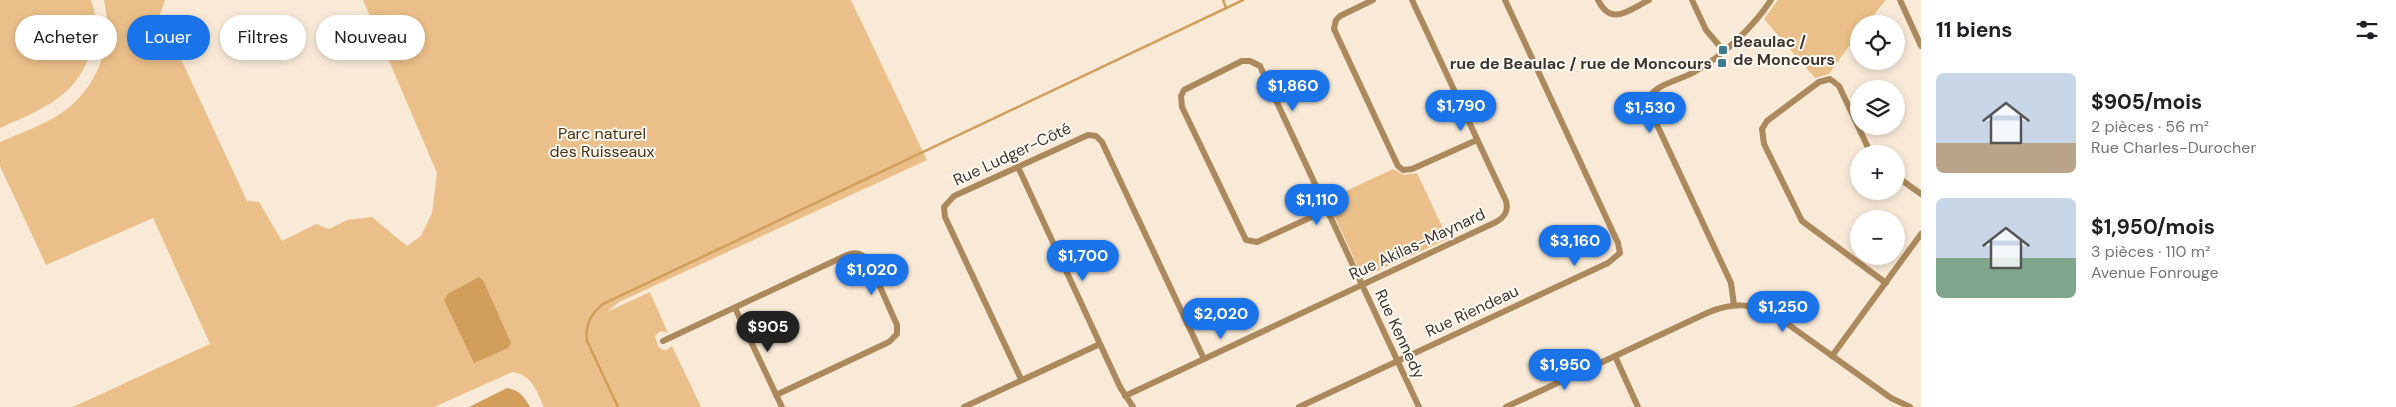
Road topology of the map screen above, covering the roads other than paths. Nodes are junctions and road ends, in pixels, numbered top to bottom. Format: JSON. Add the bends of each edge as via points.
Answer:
{"nodes":[{"id":1,"x":1373,"y":0,"type":"edge"},
{"id":2,"x":1412,"y":0,"type":"edge"},
{"id":3,"x":1505,"y":0,"type":"edge"},
{"id":4,"x":1598,"y":0,"type":"edge"},
{"id":5,"x":1649,"y":0,"type":"edge"},
{"id":6,"x":1692,"y":0,"type":"edge"},
{"id":7,"x":1771,"y":0,"type":"edge"},
{"id":8,"x":1900,"y":0,"type":"edge"},
{"id":9,"x":1921,"y":46,"type":"edge"},
{"id":10,"x":1723,"y":50,"type":"junction"},
{"id":11,"x":1477,"y":140,"type":"junction"},
{"id":12,"x":1867,"y":145,"type":"edge"},
{"id":13,"x":1018,"y":167,"type":"junction"},
{"id":14,"x":1905,"y":182,"type":"edge"},
{"id":15,"x":1921,"y":194,"type":"edge"},
{"id":16,"x":1327,"y":210,"type":"junction"},
{"id":17,"x":1921,"y":234,"type":"edge"},
{"id":18,"x":1886,"y":283,"type":"junction"},
{"id":19,"x":1362,"y":286,"type":"junction"},
{"id":20,"x":1734,"y":305,"type":"junction"},
{"id":21,"x":734,"y":308,"type":"junction"},
{"id":22,"x":663,"y":341,"type":"dead end"},
{"id":23,"x":1100,"y":344,"type":"junction"},
{"id":24,"x":1615,"y":356,"type":"junction"},
{"id":25,"x":1832,"y":356,"type":"junction"},
{"id":26,"x":1204,"y":360,"type":"junction"},
{"id":27,"x":1398,"y":361,"type":"junction"},
{"id":28,"x":1021,"y":380,"type":"junction"},
{"id":29,"x":776,"y":395,"type":"junction"},
{"id":30,"x":1125,"y":396,"type":"junction"},
{"id":31,"x":1891,"y":398,"type":"junction"},
{"id":32,"x":782,"y":407,"type":"edge"},
{"id":33,"x":964,"y":407,"type":"edge"},
{"id":34,"x":1133,"y":407,"type":"edge"},
{"id":35,"x":1300,"y":407,"type":"edge"},
{"id":36,"x":1419,"y":407,"type":"edge"},
{"id":37,"x":1506,"y":407,"type":"edge"},
{"id":38,"x":1638,"y":407,"type":"edge"},
{"id":39,"x":1900,"y":407,"type":"edge"},
{"id":40,"x":1910,"y":407,"type":"edge"}],
"edges":[{"from":1,"to":11,"type":"street","via":[[1340,16],[1334,29],[1398,166],[1412,170]]},
{"from":2,"to":11,"type":"street","name":"Rue Akilas-Maynard"},
{"from":3,"to":27,"type":"street","name":"Rue Riendeau","via":[[1620,253],[1608,263]]},
{"from":4,"to":5,"type":"street","via":[[1605,12],[1612,15]]},
{"from":6,"to":10,"type":"street","via":[[1706,30]]},
{"from":7,"to":10,"type":"street","via":[[1755,21]]},
{"from":8,"to":9,"type":"street"},
{"from":10,"to":20,"type":"street","via":[[1695,72],[1655,91],[1648,102],[1731,283]]},
{"from":11,"to":19,"type":"street","name":"Rue Akilas-Maynard","via":[[1506,201],[1505,216]]},
{"from":12,"to":18,"type":"street","via":[[1839,86],[1830,79],[1819,82],[1767,121],[1762,129],[1764,144],[1802,221]]},
{"from":13,"to":23,"type":"street"},
{"from":13,"to":26,"type":"street","name":"Rue Ludger-Côté","via":[[1082,136],[1098,138]]},
{"from":13,"to":28,"type":"street","name":"Rue Ludger-Côté","via":[[952,198],[944,212]]},
{"from":14,"to":15,"type":"street"},
{"from":16,"to":16,"type":"street","name":"Rue Kennedy","via":[[1257,242],[1248,242],[1241,234],[1182,107],[1182,93],[1242,61],[1256,63],[1262,69]]},
{"from":16,"to":19,"type":"street","name":"Rue Kennedy"},
{"from":17,"to":18,"type":"street"},
{"from":18,"to":25,"type":"street"},
{"from":19,"to":26,"type":"street","name":"Rue Akilas-Maynard"},
{"from":19,"to":27,"type":"street","name":"Rue Kennedy"},
{"from":20,"to":24,"type":"street","via":[[1707,313]]},
{"from":20,"to":25,"type":"street","via":[[1770,312]]},
{"from":21,"to":22,"type":"street"},
{"from":21,"to":29,"type":"street"},
{"from":21,"to":29,"type":"street","via":[[851,254],[860,253],[869,262],[897,324],[896,337]]},
{"from":23,"to":28,"type":"street"},
{"from":23,"to":30,"type":"street"},
{"from":24,"to":37,"type":"street"},
{"from":24,"to":38,"type":"street"},
{"from":25,"to":31,"type":"street"},
{"from":26,"to":30,"type":"street","name":"Rue Akilas-Maynard"},
{"from":27,"to":35,"type":"street","name":"Rue Riendeau"},
{"from":27,"to":36,"type":"street","name":"Rue Kennedy"},
{"from":28,"to":33,"type":"street"},
{"from":29,"to":32,"type":"street"},
{"from":30,"to":34,"type":"street"},
{"from":31,"to":39,"type":"street"},
{"from":31,"to":40,"type":"street"}]}
